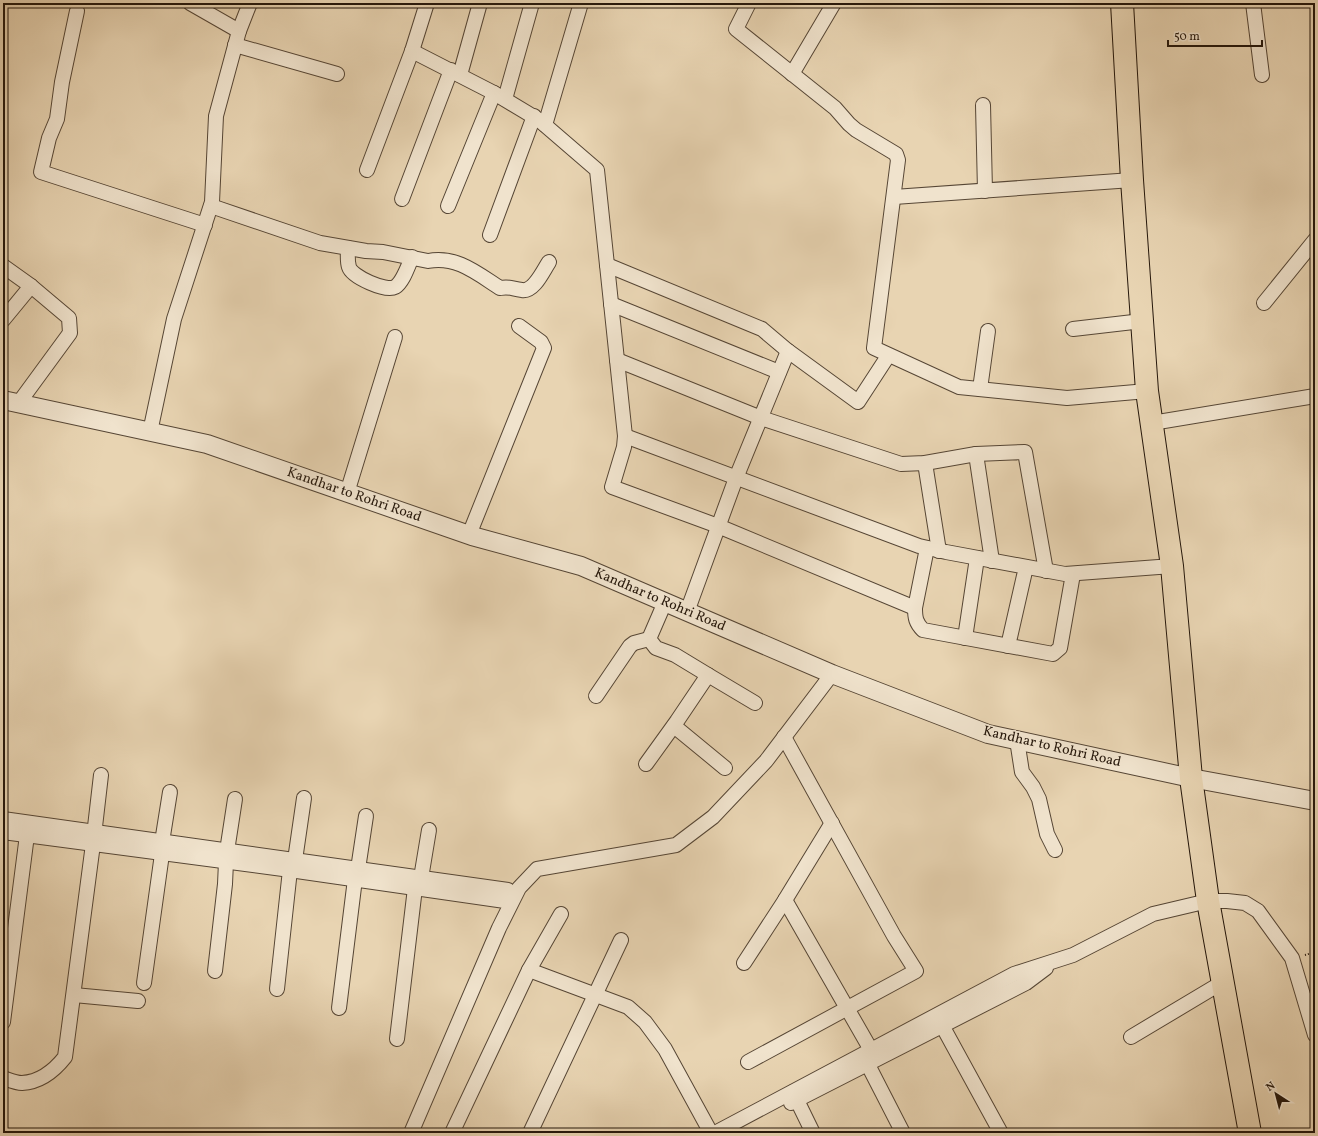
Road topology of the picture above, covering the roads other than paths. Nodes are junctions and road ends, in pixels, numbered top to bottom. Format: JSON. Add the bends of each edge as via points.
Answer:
{"nodes":[{"id":1,"x":190,"y":3,"type":"edge"},
{"id":2,"x":250,"y":3,"type":"edge"},
{"id":3,"x":427,"y":3,"type":"edge"},
{"id":4,"x":480,"y":3,"type":"edge"},
{"id":5,"x":532,"y":3,"type":"edge"},
{"id":6,"x":581,"y":3,"type":"edge"},
{"id":7,"x":749,"y":3,"type":"edge"},
{"id":8,"x":834,"y":3,"type":"edge"},
{"id":9,"x":1122,"y":3,"type":"edge"},
{"id":10,"x":1253,"y":3,"type":"edge"},
{"id":11,"x":78,"y":11,"type":"dead end"},
{"id":12,"x":239,"y":31,"type":"junction"},
{"id":13,"x":235,"y":45,"type":"junction"},
{"id":14,"x":412,"y":51,"type":"junction"},
{"id":15,"x":455,"y":72,"type":"junction"},
{"id":16,"x":337,"y":74,"type":"dead end"},
{"id":17,"x":792,"y":74,"type":"junction"},
{"id":18,"x":1262,"y":75,"type":"dead end"},
{"id":19,"x":499,"y":96,"type":"junction"},
{"id":20,"x":983,"y":105,"type":"dead end"},
{"id":21,"x":539,"y":120,"type":"junction"},
{"id":22,"x":367,"y":170,"type":"dead end"},
{"id":23,"x":1132,"y":180,"type":"junction"},
{"id":24,"x":985,"y":191,"type":"junction"},
{"id":25,"x":894,"y":197,"type":"junction"},
{"id":26,"x":402,"y":199,"type":"dead end"},
{"id":27,"x":211,"y":206,"type":"junction"},
{"id":28,"x":448,"y":206,"type":"dead end"},
{"id":29,"x":205,"y":225,"type":"junction"},
{"id":30,"x":490,"y":235,"type":"dead end"},
{"id":31,"x":1315,"y":240,"type":"edge"},
{"id":32,"x":348,"y":248,"type":"junction"},
{"id":33,"x":412,"y":257,"type":"junction"},
{"id":34,"x":549,"y":262,"type":"dead end"},
{"id":35,"x":607,"y":265,"type":"junction"},
{"id":36,"x":3,"y":266,"type":"edge"},
{"id":37,"x":31,"y":286,"type":"junction"},
{"id":38,"x":1264,"y":303,"type":"dead end"},
{"id":39,"x":611,"y":304,"type":"junction"},
{"id":40,"x":3,"y":320,"type":"edge"},
{"id":41,"x":1142,"y":321,"type":"junction"},
{"id":42,"x":519,"y":326,"type":"dead end"},
{"id":43,"x":1073,"y":329,"type":"dead end"},
{"id":44,"x":988,"y":331,"type":"dead end"},
{"id":45,"x":395,"y":337,"type":"dead end"},
{"id":46,"x":788,"y":351,"type":"junction"},
{"id":47,"x":888,"y":356,"type":"junction"},
{"id":48,"x":617,"y":360,"type":"junction"},
{"id":49,"x":779,"y":372,"type":"junction"},
{"id":50,"x":980,"y":389,"type":"junction"},
{"id":51,"x":1147,"y":391,"type":"junction"},
{"id":52,"x":1315,"y":396,"type":"edge"},
{"id":53,"x":11,"y":402,"type":"edge"},
{"id":54,"x":760,"y":418,"type":"junction"},
{"id":55,"x":1152,"y":423,"type":"junction"},
{"id":56,"x":150,"y":432,"type":"junction"},
{"id":57,"x":625,"y":436,"type":"junction"},
{"id":58,"x":976,"y":454,"type":"junction"},
{"id":59,"x":926,"y":463,"type":"junction"},
{"id":60,"x":736,"y":478,"type":"junction"},
{"id":61,"x":347,"y":493,"type":"junction"},
{"id":62,"x":718,"y":526,"type":"junction"},
{"id":63,"x":469,"y":535,"type":"junction"},
{"id":64,"x":933,"y":549,"type":"junction"},
{"id":65,"x":977,"y":558,"type":"junction"},
{"id":66,"x":992,"y":561,"type":"junction"},
{"id":67,"x":1172,"y":566,"type":"junction"},
{"id":68,"x":1026,"y":568,"type":"junction"},
{"id":69,"x":1046,"y":571,"type":"junction"},
{"id":70,"x":1073,"y":574,"type":"junction"},
{"id":71,"x":665,"y":602,"type":"junction"},
{"id":72,"x":915,"y":608,"type":"junction"},
{"id":73,"x":687,"y":612,"type":"junction"},
{"id":74,"x":965,"y":638,"type":"junction"},
{"id":75,"x":649,"y":639,"type":"junction"},
{"id":76,"x":1008,"y":646,"type":"junction"},
{"id":77,"x":832,"y":674,"type":"junction"},
{"id":78,"x":708,"y":675,"type":"junction"},
{"id":79,"x":596,"y":696,"type":"dead end"},
{"id":80,"x":756,"y":703,"type":"dead end"},
{"id":81,"x":674,"y":726,"type":"junction"},
{"id":82,"x":784,"y":736,"type":"junction"},
{"id":83,"x":1017,"y":740,"type":"junction"},
{"id":84,"x":646,"y":764,"type":"dead end"},
{"id":85,"x":725,"y":768,"type":"dead end"},
{"id":86,"x":101,"y":775,"type":"dead end"},
{"id":87,"x":1191,"y":778,"type":"junction"},
{"id":88,"x":170,"y":792,"type":"dead end"},
{"id":89,"x":304,"y":798,"type":"dead end"},
{"id":90,"x":235,"y":799,"type":"dead end"},
{"id":91,"x":1315,"y":801,"type":"edge"},
{"id":92,"x":366,"y":816,"type":"dead end"},
{"id":93,"x":3,"y":819,"type":"edge"},
{"id":94,"x":832,"y":823,"type":"junction"},
{"id":95,"x":429,"y":830,"type":"dead end"},
{"id":96,"x":3,"y":832,"type":"edge"},
{"id":97,"x":27,"y":835,"type":"junction"},
{"id":98,"x":94,"y":838,"type":"junction"},
{"id":99,"x":162,"y":848,"type":"junction"},
{"id":100,"x":1055,"y":850,"type":"dead end"},
{"id":101,"x":226,"y":856,"type":"junction"},
{"id":102,"x":292,"y":865,"type":"junction"},
{"id":103,"x":356,"y":874,"type":"junction"},
{"id":104,"x":418,"y":883,"type":"junction"},
{"id":105,"x":785,"y":900,"type":"junction"},
{"id":106,"x":1208,"y":901,"type":"junction"},
{"id":107,"x":561,"y":914,"type":"dead end"},
{"id":108,"x":621,"y":940,"type":"dead end"},
{"id":109,"x":744,"y":963,"type":"dead end"},
{"id":110,"x":529,"y":970,"type":"junction"},
{"id":111,"x":215,"y":971,"type":"dead end"},
{"id":112,"x":1223,"y":982,"type":"junction"},
{"id":113,"x":144,"y":983,"type":"dead end"},
{"id":114,"x":277,"y":989,"type":"dead end"},
{"id":115,"x":74,"y":995,"type":"junction"},
{"id":116,"x":595,"y":995,"type":"junction"},
{"id":117,"x":138,"y":1001,"type":"dead end"},
{"id":118,"x":847,"y":1007,"type":"junction"},
{"id":119,"x":339,"y":1008,"type":"dead end"},
{"id":120,"x":939,"y":1021,"type":"junction"},
{"id":121,"x":3,"y":1022,"type":"edge"},
{"id":122,"x":1315,"y":1035,"type":"edge"},
{"id":123,"x":1131,"y":1037,"type":"dead end"},
{"id":124,"x":397,"y":1039,"type":"dead end"},
{"id":125,"x":867,"y":1056,"type":"junction"},
{"id":126,"x":748,"y":1062,"type":"dead end"},
{"id":127,"x":3,"y":1078,"type":"edge"},
{"id":128,"x":795,"y":1096,"type":"junction"},
{"id":129,"x":411,"y":1133,"type":"edge"},
{"id":130,"x":452,"y":1133,"type":"edge"},
{"id":131,"x":530,"y":1133,"type":"edge"},
{"id":132,"x":711,"y":1133,"type":"edge"},
{"id":133,"x":715,"y":1133,"type":"edge"},
{"id":134,"x":734,"y":1133,"type":"edge"},
{"id":135,"x":813,"y":1133,"type":"edge"},
{"id":136,"x":903,"y":1133,"type":"edge"},
{"id":137,"x":1001,"y":1133,"type":"edge"},
{"id":138,"x":1250,"y":1133,"type":"edge"}],
"edges":[{"from":1,"to":12,"type":"street"},
{"from":2,"to":12,"type":"street"},
{"from":3,"to":14,"type":"street"},
{"from":4,"to":15,"type":"street"},
{"from":5,"to":19,"type":"street"},
{"from":6,"to":21,"type":"street"},
{"from":7,"to":17,"type":"street","via":[[736,29]]},
{"from":8,"to":17,"type":"street"},
{"from":9,"to":23,"type":"main road"},
{"from":10,"to":18,"type":"street"},
{"from":11,"to":29,"type":"street","via":[[62,82],[57,119],[49,138],[41,172]]},
{"from":12,"to":13,"type":"street"},
{"from":13,"to":16,"type":"street"},
{"from":13,"to":27,"type":"street","via":[[216,116]]},
{"from":14,"to":15,"type":"street"},
{"from":14,"to":22,"type":"street"},
{"from":15,"to":19,"type":"street"},
{"from":15,"to":26,"type":"street"},
{"from":17,"to":25,"type":"street","via":[[835,108],[849,124],[896,154],[898,160]]},
{"from":19,"to":21,"type":"street"},
{"from":19,"to":28,"type":"street"},
{"from":20,"to":24,"type":"street"},
{"from":21,"to":30,"type":"street"},
{"from":21,"to":35,"type":"street","via":[[597,170]]},
{"from":23,"to":24,"type":"street"},
{"from":23,"to":41,"type":"main road"},
{"from":24,"to":25,"type":"street"},
{"from":25,"to":47,"type":"street","via":[[874,348]]},
{"from":27,"to":29,"type":"street"},
{"from":27,"to":32,"type":"street","via":[[320,242]]},
{"from":29,"to":56,"type":"street","via":[[174,320]]},
{"from":31,"to":38,"type":"street"},
{"from":32,"to":33,"type":"street"},
{"from":32,"to":33,"type":"street","via":[[349,267],[353,274],[389,289],[400,282]]},
{"from":33,"to":34,"type":"street","via":[[428,261],[448,260],[500,288],[508,286],[521,290],[528,290]]},
{"from":35,"to":39,"type":"street"},
{"from":35,"to":46,"type":"street","via":[[762,329]]},
{"from":36,"to":37,"type":"street"},
{"from":37,"to":40,"type":"street"},
{"from":37,"to":53,"type":"street","via":[[68,318],[70,334]]},
{"from":39,"to":48,"type":"street"},
{"from":39,"to":49,"type":"street"},
{"from":41,"to":43,"type":"street"},
{"from":41,"to":51,"type":"main road"},
{"from":42,"to":63,"type":"street","via":[[541,342],[544,348]]},
{"from":44,"to":50,"type":"street"},
{"from":45,"to":61,"type":"street"},
{"from":46,"to":47,"type":"street","via":[[858,402]]},
{"from":46,"to":49,"type":"street"},
{"from":47,"to":50,"type":"street","via":[[959,387]]},
{"from":48,"to":54,"type":"street"},
{"from":48,"to":57,"type":"street"},
{"from":49,"to":54,"type":"street"},
{"from":50,"to":51,"type":"street","via":[[1067,398]]},
{"from":51,"to":55,"type":"main road"},
{"from":52,"to":55,"type":"street"},
{"from":53,"to":56,"type":"street","name":"Kandhar to Rohri Road"},
{"from":54,"to":59,"type":"street","via":[[900,464]]},
{"from":54,"to":60,"type":"street"},
{"from":55,"to":67,"type":"main road"},
{"from":56,"to":61,"type":"street","name":"Kandhar to Rohri Road","via":[[207,444]]},
{"from":57,"to":60,"type":"street"},
{"from":57,"to":62,"type":"street","via":[[612,487]]},
{"from":58,"to":59,"type":"street"},
{"from":58,"to":66,"type":"street"},
{"from":58,"to":69,"type":"street","via":[[1025,452]]},
{"from":59,"to":64,"type":"street"},
{"from":60,"to":62,"type":"street"},
{"from":60,"to":64,"type":"street"},
{"from":61,"to":63,"type":"street","name":"Kandhar to Rohri Road"},
{"from":62,"to":72,"type":"street"},
{"from":62,"to":73,"type":"street"},
{"from":63,"to":71,"type":"street","name":"Kandhar to Rohri Road","via":[[581,566]]},
{"from":64,"to":65,"type":"street"},
{"from":64,"to":72,"type":"street"},
{"from":65,"to":66,"type":"street"},
{"from":65,"to":74,"type":"street"},
{"from":66,"to":68,"type":"street"},
{"from":67,"to":70,"type":"street"},
{"from":67,"to":87,"type":"main road"},
{"from":68,"to":69,"type":"street"},
{"from":68,"to":76,"type":"street"},
{"from":69,"to":70,"type":"street"},
{"from":70,"to":76,"type":"street","via":[[1060,648],[1057,652],[1053,654]]},
{"from":71,"to":73,"type":"street","name":"Kandhar to Rohri Road"},
{"from":71,"to":75,"type":"street"},
{"from":72,"to":74,"type":"street","via":[[915,618],[923,630]]},
{"from":73,"to":77,"type":"street","name":"Kandhar to Rohri Road"},
{"from":74,"to":76,"type":"street"},
{"from":75,"to":78,"type":"street","via":[[656,648],[675,654]]},
{"from":75,"to":79,"type":"street","via":[[630,646]]},
{"from":77,"to":82,"type":"street"},
{"from":77,"to":83,"type":"street","name":"Kandhar to Rohri Road","via":[[988,734]]},
{"from":78,"to":80,"type":"street"},
{"from":78,"to":81,"type":"street"},
{"from":81,"to":84,"type":"street"},
{"from":81,"to":85,"type":"street"},
{"from":82,"to":94,"type":"street"},
{"from":82,"to":129,"type":"street","via":[[766,761],[713,817],[676,845],[537,869],[519,888],[499,928]]},
{"from":83,"to":87,"type":"street","name":"Kandhar to Rohri Road"},
{"from":83,"to":100,"type":"street","via":[[1022,772],[1039,799],[1046,834]]},
{"from":86,"to":98,"type":"street"},
{"from":87,"to":91,"type":"street","name":"Kandhar to Rohri Road"},
{"from":87,"to":106,"type":"main road"},
{"from":88,"to":99,"type":"street"},
{"from":89,"to":102,"type":"street"},
{"from":90,"to":101,"type":"street"},
{"from":92,"to":103,"type":"street"},
{"from":93,"to":98,"type":"street"},
{"from":94,"to":105,"type":"street"},
{"from":94,"to":118,"type":"street","via":[[916,971]]},
{"from":95,"to":104,"type":"street"},
{"from":96,"to":97,"type":"street"},
{"from":97,"to":98,"type":"street"},
{"from":97,"to":121,"type":"street"},
{"from":98,"to":99,"type":"street"},
{"from":98,"to":115,"type":"street"},
{"from":99,"to":101,"type":"street"},
{"from":99,"to":113,"type":"street"},
{"from":101,"to":102,"type":"street"},
{"from":101,"to":111,"type":"street"},
{"from":102,"to":103,"type":"street"},
{"from":102,"to":114,"type":"street"},
{"from":103,"to":104,"type":"street"},
{"from":103,"to":119,"type":"street"},
{"from":104,"to":104,"type":"street","via":[[508,890],[505,901]]},
{"from":104,"to":124,"type":"street"},
{"from":105,"to":109,"type":"street"},
{"from":105,"to":118,"type":"street"},
{"from":106,"to":112,"type":"main road"},
{"from":106,"to":120,"type":"street","via":[[1153,914],[1073,955],[1014,974]]},
{"from":106,"to":122,"type":"street","via":[[1245,903],[1258,911],[1292,958]]},
{"from":107,"to":110,"type":"street"},
{"from":108,"to":116,"type":"street"},
{"from":110,"to":116,"type":"street"},
{"from":110,"to":130,"type":"street"},
{"from":112,"to":123,"type":"street"},
{"from":112,"to":138,"type":"main road"},
{"from":115,"to":117,"type":"street"},
{"from":115,"to":127,"type":"street","via":[[65,1057],[59,1065],[42,1078],[32,1081],[21,1083]]},
{"from":116,"to":131,"type":"street"},
{"from":116,"to":132,"type":"street","via":[[628,1007],[646,1022],[665,1050]]},
{"from":118,"to":125,"type":"street"},
{"from":118,"to":126,"type":"street"},
{"from":120,"to":125,"type":"street"},
{"from":120,"to":137,"type":"street"},
{"from":125,"to":128,"type":"street"},
{"from":125,"to":136,"type":"street"},
{"from":128,"to":133,"type":"street"},
{"from":128,"to":134,"type":"street"},
{"from":128,"to":135,"type":"street"}]}
